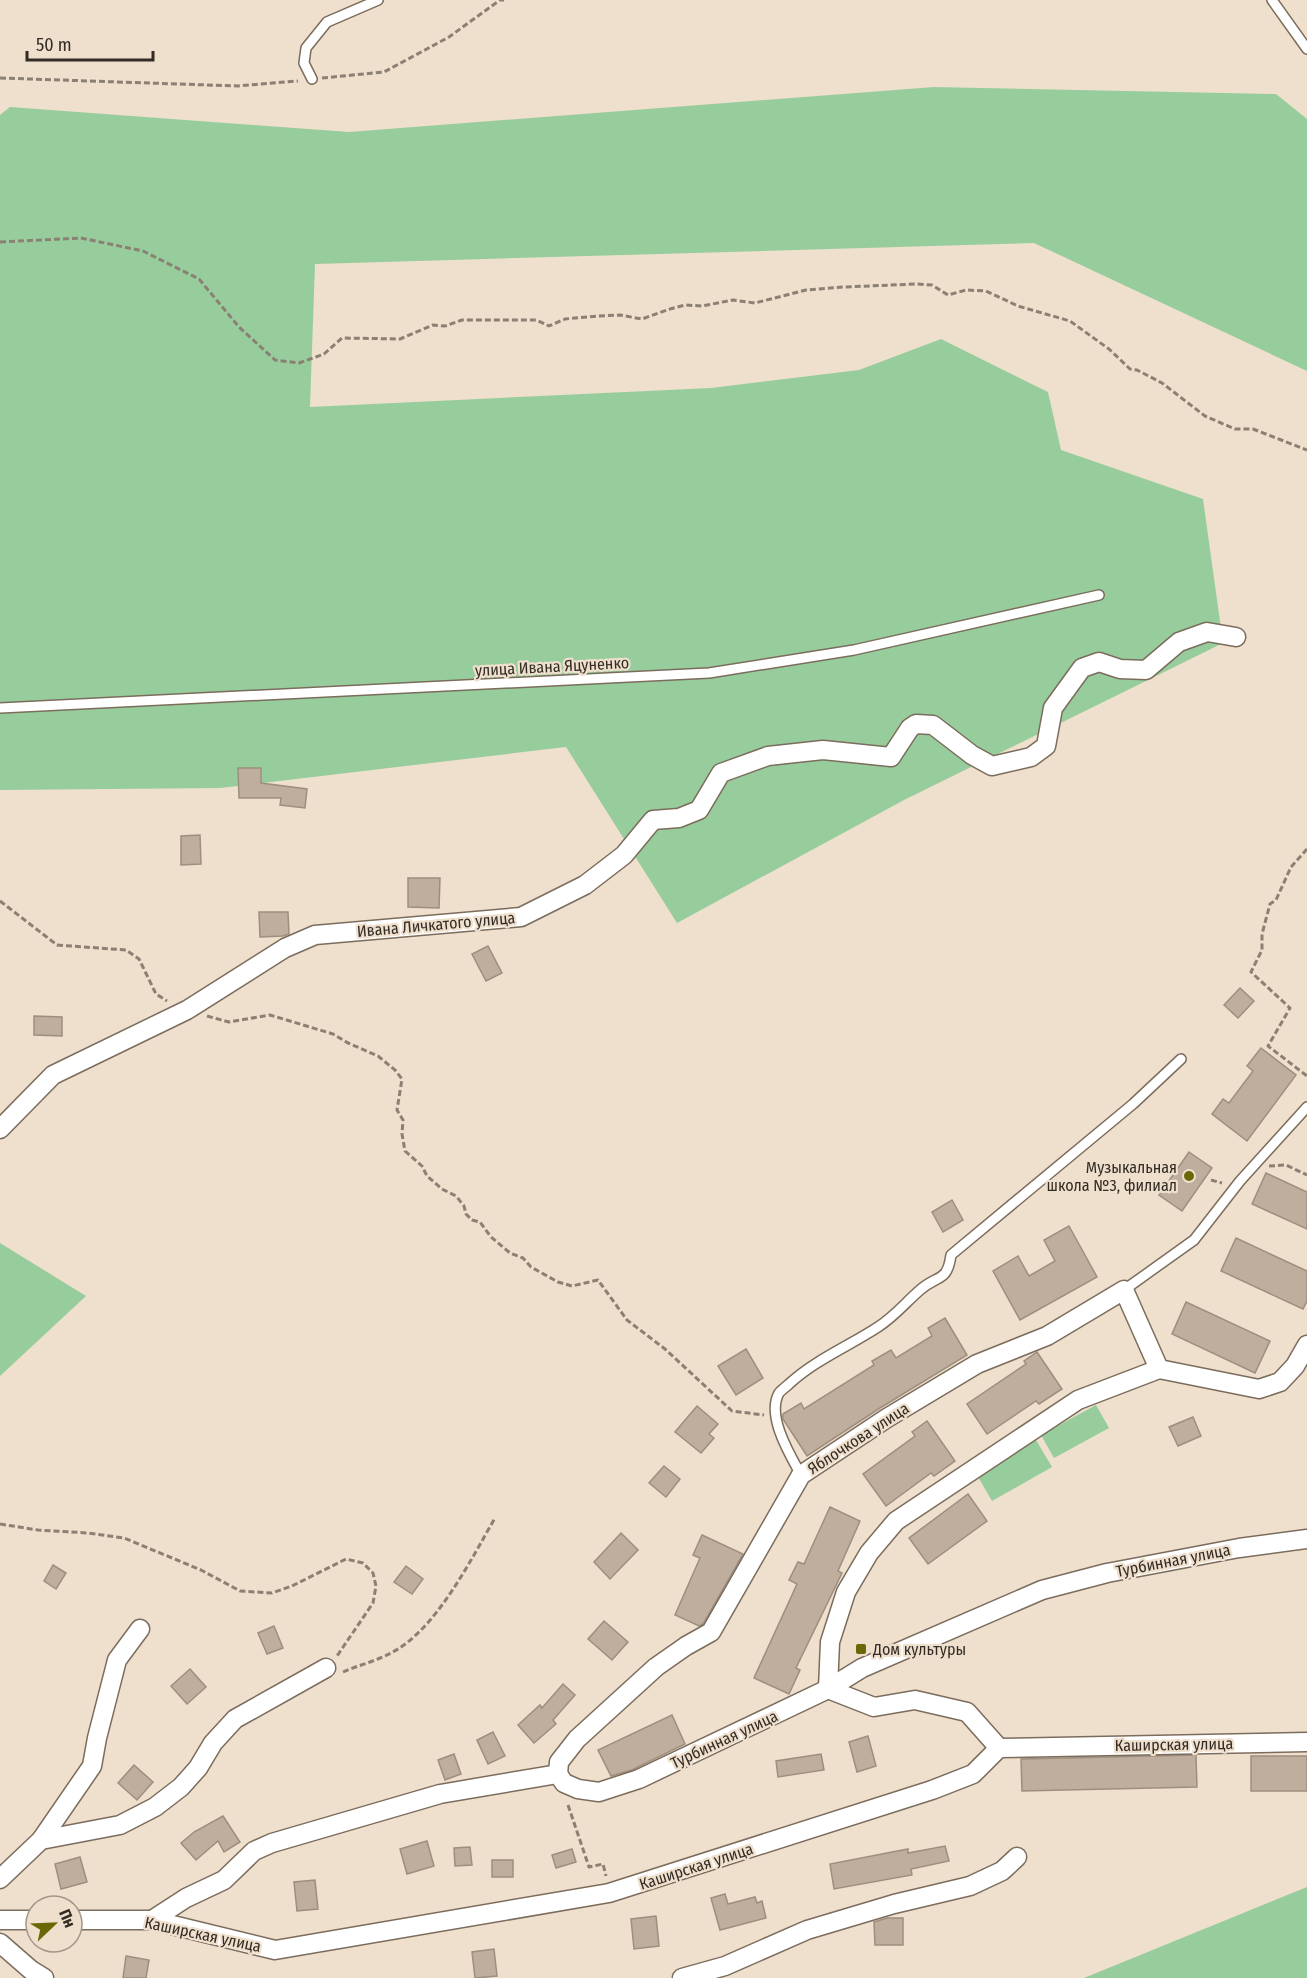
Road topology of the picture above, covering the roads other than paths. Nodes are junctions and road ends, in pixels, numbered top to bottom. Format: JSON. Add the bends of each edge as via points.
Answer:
{"nodes":[{"id":1,"x":378,"y":0,"type":"edge"},
{"id":2,"x":1272,"y":0,"type":"edge"},
{"id":3,"x":1307,"y":49,"type":"edge"},
{"id":4,"x":312,"y":79,"type":"road end"},
{"id":5,"x":1099,"y":595,"type":"dead end"},
{"id":6,"x":1236,"y":637,"type":"dead end"},
{"id":7,"x":0,"y":708,"type":"edge"},
{"id":8,"x":1181,"y":1059,"type":"dead end"},
{"id":9,"x":1307,"y":1107,"type":"edge"},
{"id":10,"x":0,"y":1129,"type":"edge"},
{"id":11,"x":1125,"y":1290,"type":"junction"},
{"id":12,"x":1307,"y":1344,"type":"edge"},
{"id":13,"x":1159,"y":1369,"type":"junction"},
{"id":14,"x":801,"y":1475,"type":"junction"},
{"id":15,"x":1307,"y":1539,"type":"edge"},
{"id":16,"x":140,"y":1629,"type":"dead end"},
{"id":17,"x":326,"y":1668,"type":"road end"},
{"id":18,"x":828,"y":1689,"type":"junction"},
{"id":19,"x":1307,"y":1742,"type":"edge"},
{"id":20,"x":999,"y":1748,"type":"junction"},
{"id":21,"x":558,"y":1774,"type":"junction"},
{"id":22,"x":41,"y":1840,"type":"junction"},
{"id":23,"x":1017,"y":1857,"type":"dead end"},
{"id":24,"x":0,"y":1879,"type":"edge"},
{"id":25,"x":0,"y":1920,"type":"edge"},
{"id":26,"x":24,"y":1920,"type":"edge"},
{"id":27,"x":84,"y":1920,"type":"edge"},
{"id":28,"x":152,"y":1920,"type":"junction"},
{"id":29,"x":0,"y":1943,"type":"edge"},
{"id":30,"x":44,"y":1978,"type":"edge"},
{"id":31,"x":682,"y":1978,"type":"edge"}],
"edges":[{"from":1,"to":4,"type":"lane","via":[[327,22],[306,48],[304,63]]},
{"from":2,"to":3,"type":"lane"},
{"from":5,"to":7,"type":"lane","name":"улица Ивана Яцуненко","via":[[854,650],[709,673]]},
{"from":6,"to":10,"type":"street","name":"Ивана Личкатого улица","via":[[1207,632],[1179,642],[1146,670],[1120,669],[1099,662],[1082,668],[1053,708],[1046,746],[1031,757],[992,766],[933,725],[916,724],[891,757],[823,750],[768,756],[721,773],[699,810],[679,818],[653,820],[624,855],[585,885],[521,917],[315,935],[285,948],[189,1008],[54,1075]]},
{"from":8,"to":14,"type":"lane","via":[[951,1255],[949,1269],[943,1276],[921,1289],[879,1326],[803,1371],[778,1394],[775,1416],[783,1444]]},
{"from":9,"to":11,"type":"lane","via":[[1240,1181],[1194,1240]]},
{"from":11,"to":13,"type":"street"},
{"from":11,"to":14,"type":"street","name":"Яблочкова улица","via":[[1047,1336],[977,1364]]},
{"from":12,"to":13,"type":"street","via":[[1280,1382],[1259,1389]]},
{"from":13,"to":18,"type":"street","via":[[1078,1400],[897,1521],[868,1553],[846,1592],[830,1642]]},
{"from":14,"to":21,"type":"street","name":"Яблочкова улица","via":[[711,1632],[656,1667],[577,1740],[559,1762]]},
{"from":15,"to":18,"type":"street","name":"Турбинная улица","via":[[1173,1560],[1042,1590],[862,1668]]},
{"from":16,"to":22,"type":"street","via":[[117,1660],[92,1766]]},
{"from":17,"to":22,"type":"street","via":[[235,1719],[213,1743],[198,1768],[155,1807],[120,1825]]},
{"from":18,"to":20,"type":"street","via":[[874,1707],[915,1700],[967,1712]]},
{"from":18,"to":21,"type":"street","name":"Турбинная улица","via":[[639,1779],[599,1792],[564,1783]]},
{"from":19,"to":20,"type":"street","name":"Каширская улица"},
{"from":20,"to":28,"type":"street","name":"Каширская улица","via":[[973,1774],[932,1790],[609,1893],[275,1950]]},
{"from":21,"to":28,"type":"street","via":[[440,1794],[272,1843],[254,1851],[224,1880]]},
{"from":22,"to":24,"type":"street"},
{"from":23,"to":31,"type":"street","via":[[1002,1871],[970,1886],[807,1929],[725,1966]]},
{"from":25,"to":26,"type":"street"},
{"from":27,"to":28,"type":"street","name":"Каширская улица"},
{"from":29,"to":30,"type":"street"}]}
